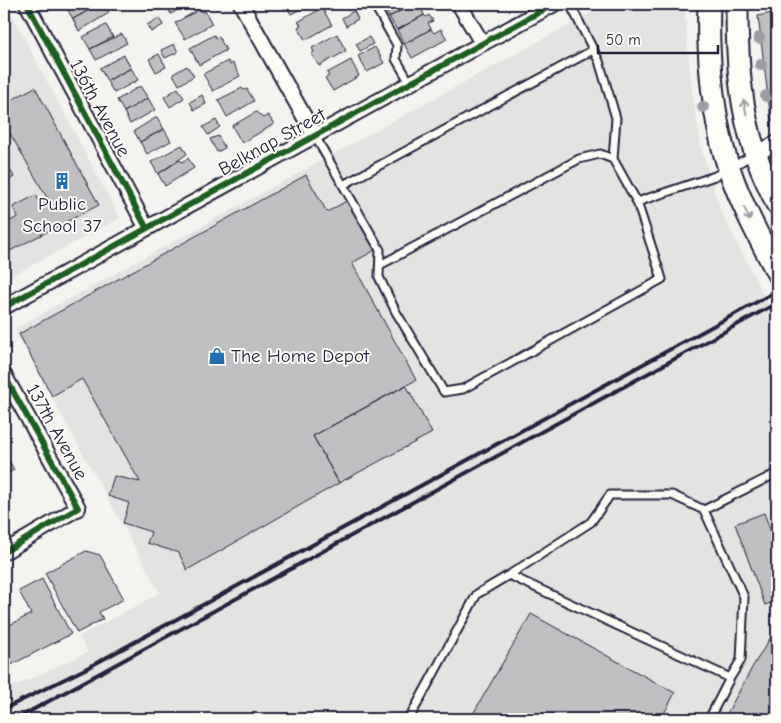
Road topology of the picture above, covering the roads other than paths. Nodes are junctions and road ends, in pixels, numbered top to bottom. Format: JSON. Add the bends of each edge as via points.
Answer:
{"nodes":[{"id":1,"x":27,"y":4,"type":"edge"},
{"id":2,"x":241,"y":4,"type":"edge"},
{"id":3,"x":374,"y":4,"type":"edge"},
{"id":4,"x":460,"y":4,"type":"edge"},
{"id":5,"x":554,"y":4,"type":"edge"},
{"id":6,"x":570,"y":4,"type":"edge"},
{"id":7,"x":708,"y":4,"type":"edge"},
{"id":8,"x":737,"y":4,"type":"edge"},
{"id":9,"x":482,"y":43,"type":"junction"},
{"id":10,"x":594,"y":50,"type":"junction"},
{"id":11,"x":410,"y":83,"type":"junction"},
{"id":12,"x":315,"y":136,"type":"junction"},
{"id":13,"x":777,"y":143,"type":"edge"},
{"id":14,"x":755,"y":154,"type":"junction"},
{"id":15,"x":613,"y":159,"type":"junction"},
{"id":16,"x":729,"y":168,"type":"junction"},
{"id":17,"x":343,"y":186,"type":"junction"},
{"id":18,"x":637,"y":202,"type":"junction"},
{"id":19,"x":777,"y":204,"type":"edge"},
{"id":20,"x":146,"y":227,"type":"junction"},
{"id":21,"x":380,"y":265,"type":"junction"},
{"id":22,"x":777,"y":272,"type":"edge"},
{"id":23,"x":4,"y":307,"type":"edge"},
{"id":24,"x":4,"y":375,"type":"edge"},
{"id":25,"x":777,"y":473,"type":"edge"},
{"id":26,"x":704,"y":510,"type":"junction"},
{"id":27,"x":4,"y":551,"type":"edge"},
{"id":28,"x":510,"y":576,"type":"junction"},
{"id":29,"x":730,"y":678,"type":"junction"},
{"id":30,"x":409,"y":719,"type":"edge"},
{"id":31,"x":710,"y":719,"type":"edge"}],
"edges":[{"from":1,"to":20,"type":"street","name":"136th Avenue"},
{"from":2,"to":12,"type":"street"},
{"from":3,"to":11,"type":"lane","via":[[397,45],[396,59]]},
{"from":4,"to":9,"type":"street"},
{"from":5,"to":9,"type":"street","name":"Belknap Street"},
{"from":6,"to":10,"type":"lane"},
{"from":7,"to":16,"type":"main road","via":[[711,71]]},
{"from":14,"to":8,"type":"main road","one_way":true,"via":[[738,56]]},
{"from":9,"to":11,"type":"street","name":"Belknap Street"},
{"from":10,"to":15,"type":"lane","via":[[616,118]]},
{"from":10,"to":17,"type":"lane"},
{"from":11,"to":12,"type":"street","name":"Belknap Street"},
{"from":12,"to":17,"type":"lane"},
{"from":12,"to":20,"type":"street","name":"Belknap Street"},
{"from":13,"to":14,"type":"street"},
{"from":14,"to":16,"type":"lane"},
{"from":14,"to":19,"type":"main road"},
{"from":15,"to":18,"type":"lane"},
{"from":15,"to":21,"type":"lane","via":[[600,154],[579,159]]},
{"from":16,"to":18,"type":"lane","via":[[715,176]]},
{"from":16,"to":22,"type":"main road","one_way":true,"via":[[754,229]]},
{"from":17,"to":21,"type":"lane","via":[[380,250]]},
{"from":18,"to":21,"type":"lane","via":[[662,279],[463,389],[444,392],[396,312],[379,277]]},
{"from":20,"to":23,"type":"street","name":"Belknap Street"},
{"from":24,"to":27,"type":"street","name":"137th Avenue","via":[[78,508]]},
{"from":25,"to":26,"type":"lane"},
{"from":26,"to":28,"type":"lane","via":[[672,495],[610,495],[590,522]]},
{"from":26,"to":29,"type":"lane","via":[[744,597],[741,660]]},
{"from":28,"to":29,"type":"lane"},
{"from":28,"to":30,"type":"lane","via":[[477,594]]},
{"from":29,"to":31,"type":"lane"}]}
